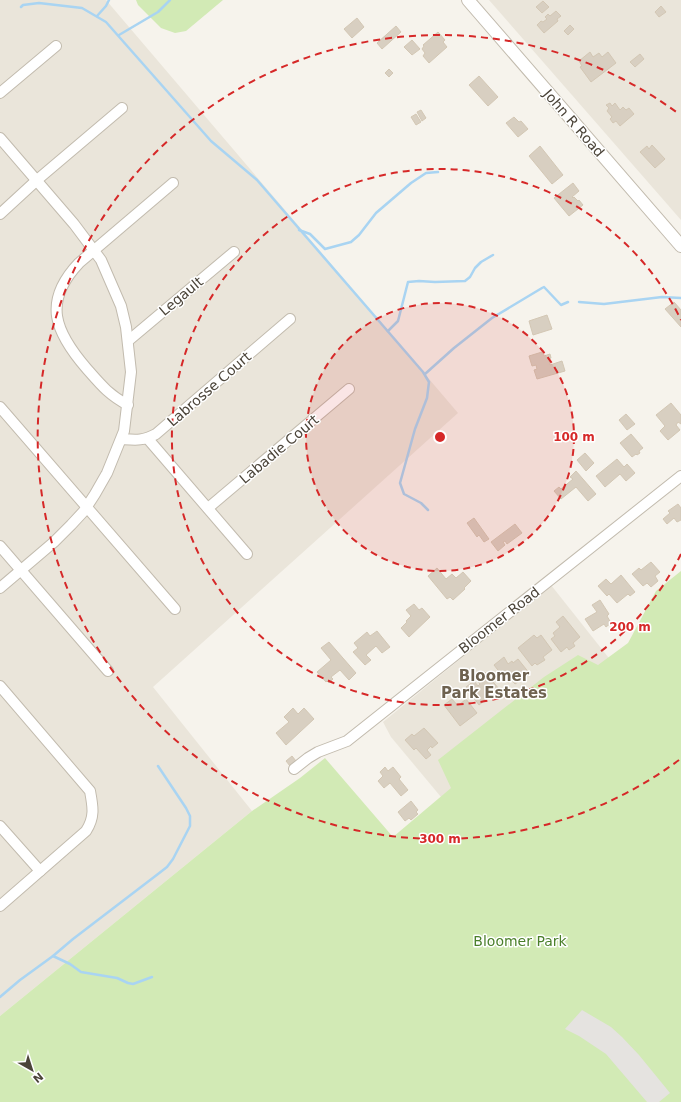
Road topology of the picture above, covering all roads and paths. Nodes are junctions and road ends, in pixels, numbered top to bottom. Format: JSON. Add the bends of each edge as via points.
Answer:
{"nodes":[{"id":1,"x":468,"y":0,"type":"edge"},
{"id":2,"x":56,"y":46,"type":"dead end"},
{"id":3,"x":0,"y":93,"type":"edge"},
{"id":4,"x":122,"y":108,"type":"dead end"},
{"id":5,"x":0,"y":138,"type":"edge"},
{"id":6,"x":37,"y":180,"type":"junction"},
{"id":7,"x":173,"y":183,"type":"dead end"},
{"id":8,"x":0,"y":214,"type":"edge"},
{"id":9,"x":681,"y":246,"type":"edge"},
{"id":10,"x":94,"y":250,"type":"junction"},
{"id":11,"x":234,"y":252,"type":"dead end"},
{"id":12,"x":290,"y":320,"type":"dead end"},
{"id":13,"x":128,"y":342,"type":"junction"},
{"id":14,"x":349,"y":389,"type":"dead end"},
{"id":15,"x":128,"y":405,"type":"junction"},
{"id":16,"x":0,"y":407,"type":"edge"},
{"id":17,"x":122,"y":439,"type":"junction"},
{"id":18,"x":148,"y":439,"type":"junction"},
{"id":19,"x":681,"y":476,"type":"edge"},
{"id":20,"x":87,"y":507,"type":"junction"},
{"id":21,"x":208,"y":508,"type":"junction"},
{"id":22,"x":0,"y":546,"type":"edge"},
{"id":23,"x":248,"y":554,"type":"dead end"},
{"id":24,"x":21,"y":570,"type":"junction"},
{"id":25,"x":0,"y":588,"type":"edge"},
{"id":26,"x":175,"y":609,"type":"dead end"},
{"id":27,"x":108,"y":671,"type":"dead end"},
{"id":28,"x":0,"y":686,"type":"edge"},
{"id":29,"x":294,"y":769,"type":"dead end"},
{"id":30,"x":0,"y":826,"type":"edge"},
{"id":31,"x":40,"y":871,"type":"junction"},
{"id":32,"x":0,"y":906,"type":"edge"}],
"edges":[{"from":1,"to":9,"type":"street","name":"John R Road"},
{"from":2,"to":3,"type":"street"},
{"from":4,"to":6,"type":"street"},
{"from":5,"to":6,"type":"street"},
{"from":6,"to":8,"type":"street"},
{"from":6,"to":10,"type":"street"},
{"from":7,"to":10,"type":"street"},
{"from":10,"to":13,"type":"street","via":[[121,306]]},
{"from":10,"to":15,"type":"street","via":[[71,272],[58,294],[58,325],[72,352],[105,390]]},
{"from":11,"to":13,"type":"street","name":"Legault"},
{"from":12,"to":18,"type":"street","name":"Labrosse Court","via":[[168,425]]},
{"from":13,"to":15,"type":"street","via":[[131,372]]},
{"from":14,"to":21,"type":"street","name":"Labadie Court"},
{"from":15,"to":17,"type":"street"},
{"from":16,"to":20,"type":"street"},
{"from":17,"to":18,"type":"street"},
{"from":17,"to":20,"type":"street"},
{"from":18,"to":21,"type":"street"},
{"from":19,"to":29,"type":"street","name":"Bloomer Road","via":[[347,741],[318,752]]},
{"from":20,"to":24,"type":"street","via":[[54,542]]},
{"from":20,"to":26,"type":"street"},
{"from":21,"to":23,"type":"street"},
{"from":22,"to":24,"type":"street"},
{"from":24,"to":25,"type":"street"},
{"from":24,"to":27,"type":"street"},
{"from":28,"to":31,"type":"street","via":[[90,791],[93,808],[91,823],[86,831]]},
{"from":30,"to":31,"type":"street"},
{"from":31,"to":32,"type":"street"}]}
